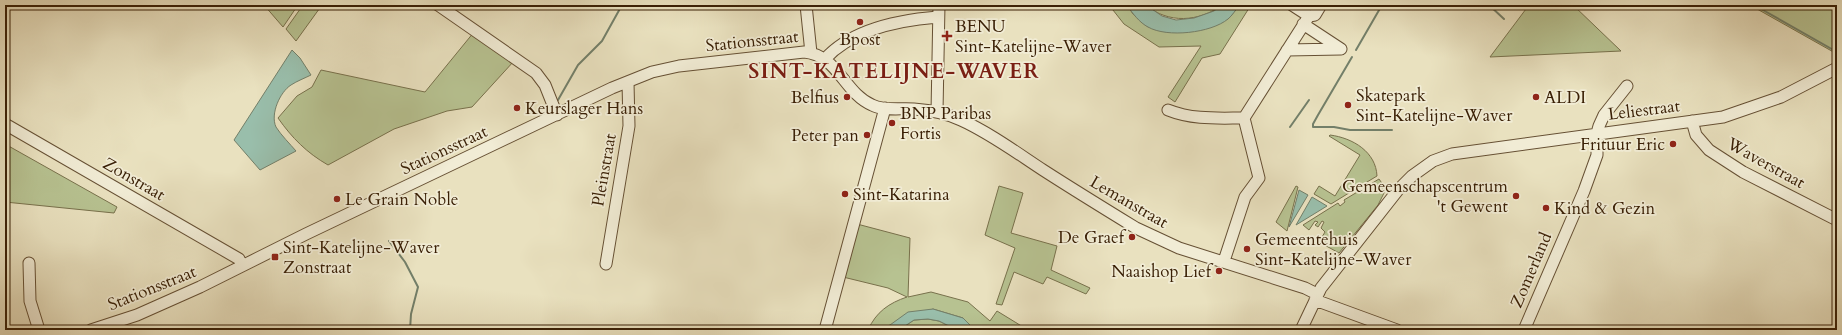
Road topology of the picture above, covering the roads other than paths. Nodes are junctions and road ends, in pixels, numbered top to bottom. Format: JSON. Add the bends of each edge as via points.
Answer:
{"nodes":[{"id":1,"x":438,"y":5,"type":"edge"},
{"id":2,"x":806,"y":5,"type":"edge"},
{"id":3,"x":939,"y":5,"type":"edge"},
{"id":4,"x":1292,"y":5,"type":"edge"},
{"id":5,"x":1321,"y":5,"type":"edge"},
{"id":6,"x":938,"y":17,"type":"junction"},
{"id":7,"x":1306,"y":20,"type":"junction"},
{"id":8,"x":1286,"y":50,"type":"junction"},
{"id":9,"x":811,"y":53,"type":"junction"},
{"id":10,"x":825,"y":59,"type":"junction"},
{"id":11,"x":1837,"y":68,"type":"edge"},
{"id":12,"x":628,"y":82,"type":"junction"},
{"id":13,"x":1627,"y":86,"type":"dead end"},
{"id":14,"x":884,"y":108,"type":"junction"},
{"id":15,"x":1168,"y":110,"type":"dead end"},
{"id":16,"x":937,"y":112,"type":"junction"},
{"id":17,"x":557,"y":115,"type":"junction"},
{"id":18,"x":1244,"y":118,"type":"junction"},
{"id":19,"x":1692,"y":121,"type":"junction"},
{"id":20,"x":5,"y":124,"type":"edge"},
{"id":21,"x":1596,"y":133,"type":"junction"},
{"id":22,"x":1837,"y":220,"type":"edge"},
{"id":23,"x":1224,"y":261,"type":"junction"},
{"id":24,"x":29,"y":262,"type":"dead end"},
{"id":25,"x":606,"y":264,"type":"dead end"},
{"id":26,"x":242,"y":266,"type":"junction"},
{"id":27,"x":1316,"y":297,"type":"junction"},
{"id":28,"x":39,"y":330,"type":"edge"},
{"id":29,"x":91,"y":330,"type":"edge"},
{"id":30,"x":825,"y":330,"type":"edge"},
{"id":31,"x":1301,"y":330,"type":"edge"},
{"id":32,"x":1397,"y":330,"type":"edge"},
{"id":33,"x":1524,"y":330,"type":"edge"}],
"edges":[{"from":1,"to":17,"type":"street","via":[[536,73],[545,85]]},
{"from":2,"to":9,"type":"street"},
{"from":3,"to":6,"type":"street"},
{"from":4,"to":7,"type":"street"},
{"from":5,"to":7,"type":"street","via":[[1315,15]]},
{"from":6,"to":10,"type":"street","via":[[914,19],[855,36]]},
{"from":6,"to":16,"type":"street"},
{"from":7,"to":8,"type":"street"},
{"from":7,"to":8,"type":"street","via":[[1341,49]]},
{"from":8,"to":18,"type":"street"},
{"from":9,"to":10,"type":"street","name":"Stationsstraat"},
{"from":9,"to":12,"type":"street","name":"Stationsstraat","via":[[679,66],[652,72]]},
{"from":10,"to":14,"type":"street","name":"Lemanstraat","via":[[860,97],[872,105]]},
{"from":11,"to":19,"type":"street","name":"Leliestraat","via":[[1781,98],[1755,108],[1723,117]]},
{"from":12,"to":17,"type":"street","name":"Stationsstraat"},
{"from":12,"to":25,"type":"street","name":"Pleinstraat","via":[[629,126]]},
{"from":13,"to":21,"type":"street","via":[[1604,115]]},
{"from":14,"to":16,"type":"street","name":"Lemanstraat"},
{"from":14,"to":30,"type":"street"},
{"from":15,"to":18,"type":"street","via":[[1204,119]]},
{"from":16,"to":23,"type":"street","name":"Lemanstraat","via":[[960,119],[1136,228],[1179,248]]},
{"from":17,"to":26,"type":"street","name":"Stationsstraat"},
{"from":18,"to":23,"type":"street","via":[[1259,178],[1246,197]]},
{"from":19,"to":21,"type":"street","name":"Leliestraat"},
{"from":19,"to":22,"type":"street","name":"Waverstraat","via":[[1696,135],[1709,150],[1743,172]]},
{"from":20,"to":26,"type":"street","name":"Zonstraat","via":[[239,259]]},
{"from":21,"to":27,"type":"street","name":"Leliestraat","via":[[1452,154],[1433,161],[1398,190]]},
{"from":21,"to":33,"type":"street","name":"Zomerland","via":[[1597,155],[1584,192]]},
{"from":23,"to":27,"type":"street","name":"Lemanstraat","via":[[1305,288]]},
{"from":24,"to":28,"type":"street","via":[[30,301]]},
{"from":26,"to":29,"type":"street","name":"Stationsstraat","via":[[164,304]]},
{"from":27,"to":31,"type":"street","name":"Leliestraat"},
{"from":27,"to":32,"type":"street","name":"Lemanstraat"}]}
